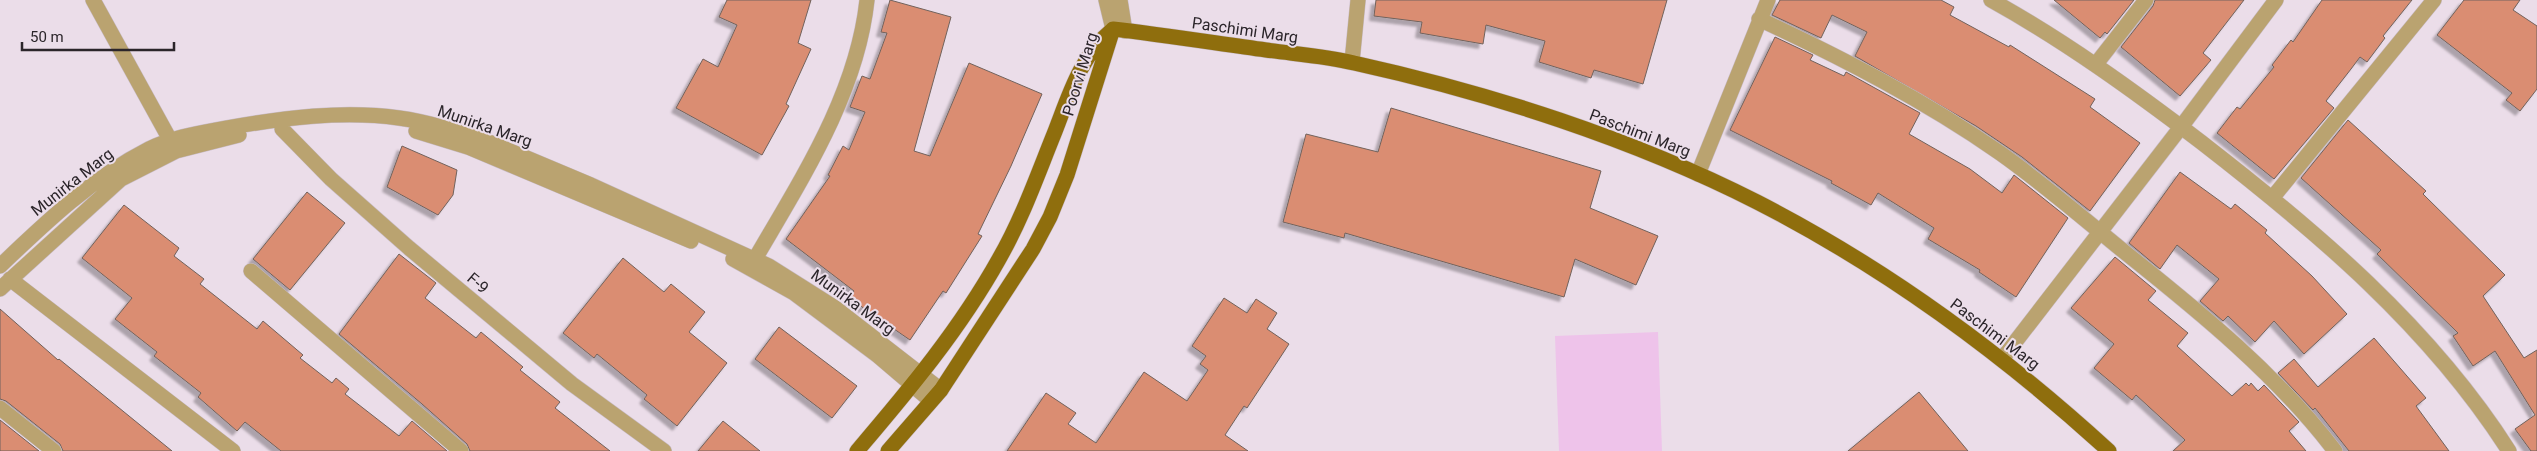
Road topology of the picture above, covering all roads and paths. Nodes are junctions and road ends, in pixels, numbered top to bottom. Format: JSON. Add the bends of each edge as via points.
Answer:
{"nodes":[{"id":1,"x":93,"y":0,"type":"edge"},
{"id":2,"x":867,"y":0,"type":"edge"},
{"id":3,"x":1106,"y":0,"type":"edge"},
{"id":4,"x":1120,"y":0,"type":"edge"},
{"id":5,"x":1358,"y":0,"type":"edge"},
{"id":6,"x":1768,"y":0,"type":"edge"},
{"id":7,"x":1991,"y":0,"type":"edge"},
{"id":8,"x":2146,"y":0,"type":"edge"},
{"id":9,"x":2276,"y":0,"type":"edge"},
{"id":10,"x":2434,"y":0,"type":"edge"},
{"id":11,"x":1759,"y":19,"type":"junction"},
{"id":12,"x":1119,"y":30,"type":"junction"},
{"id":13,"x":1352,"y":62,"type":"junction"},
{"id":14,"x":2096,"y":64,"type":"junction"},
{"id":15,"x":2182,"y":127,"type":"junction"},
{"id":16,"x":282,"y":129,"type":"junction"},
{"id":17,"x":173,"y":145,"type":"junction"},
{"id":18,"x":1698,"y":174,"type":"junction"},
{"id":19,"x":2272,"y":197,"type":"junction"},
{"id":20,"x":2099,"y":231,"type":"junction"},
{"id":21,"x":755,"y":259,"type":"junction"},
{"id":22,"x":0,"y":266,"type":"edge"},
{"id":23,"x":251,"y":272,"type":"dead end"},
{"id":24,"x":5,"y":284,"type":"edge"},
{"id":25,"x":2002,"y":359,"type":"junction"},
{"id":26,"x":918,"y":380,"type":"junction"},
{"id":27,"x":936,"y":395,"type":"junction"},
{"id":28,"x":0,"y":408,"type":"edge"},
{"id":29,"x":894,"y":449,"type":"edge"},
{"id":30,"x":54,"y":451,"type":"edge"},
{"id":31,"x":233,"y":451,"type":"edge"},
{"id":32,"x":462,"y":451,"type":"edge"},
{"id":33,"x":664,"y":451,"type":"edge"},
{"id":34,"x":857,"y":451,"type":"edge"},
{"id":35,"x":2109,"y":451,"type":"edge"},
{"id":36,"x":2335,"y":451,"type":"edge"},
{"id":37,"x":2509,"y":451,"type":"edge"}],
"edges":[{"from":1,"to":17,"type":"street"},
{"from":2,"to":21,"type":"street","via":[[864,30],[834,114],[805,173]]},
{"from":3,"to":12,"type":"street"},
{"from":4,"to":12,"type":"street"},
{"from":5,"to":13,"type":"street"},
{"from":6,"to":11,"type":"street"},
{"from":7,"to":14,"type":"street"},
{"from":8,"to":14,"type":"street"},
{"from":9,"to":15,"type":"street"},
{"from":10,"to":19,"type":"street"},
{"from":11,"to":18,"type":"street"},
{"from":11,"to":20,"type":"street","via":[[1826,50],[1928,106],[2000,153]]},
{"from":12,"to":13,"type":"main road","name":"Paschimi Marg"},
{"from":12,"to":26,"type":"main road","name":"Poorvi Marg","via":[[1097,42],[1079,73],[1023,212],[999,259]]},
{"from":12,"to":27,"type":"main road","name":"Poorvi Marg","via":[[1050,217],[992,315]]},
{"from":13,"to":18,"type":"main road","name":"Paschimi Marg","via":[[1466,91],[1574,126]]},
{"from":14,"to":15,"type":"street"},
{"from":15,"to":19,"type":"street"},
{"from":15,"to":20,"type":"street"},
{"from":16,"to":17,"type":"street","name":"Munirka Marg"},
{"from":16,"to":26,"type":"street","name":"Munirka Marg","via":[[358,122],[390,125],[468,147],[762,274]]},
{"from":16,"to":33,"type":"street","name":"F-9","via":[[331,179],[409,248],[572,384]]},
{"from":17,"to":21,"type":"street","name":"Munirka Marg","via":[[270,120],[340,115],[400,118],[484,140]]},
{"from":17,"to":22,"type":"street","name":"Munirka Marg","via":[[118,166],[46,222]]},
{"from":17,"to":24,"type":"street","name":"Munirka Marg","via":[[121,179]]},
{"from":18,"to":25,"type":"main road","name":"Paschimi Marg","via":[[1758,202],[1846,252]]},
{"from":19,"to":37,"type":"street","via":[[2359,275],[2430,346],[2487,416]]},
{"from":20,"to":25,"type":"street"},
{"from":20,"to":36,"type":"street","via":[[2178,294],[2250,358]]},
{"from":21,"to":26,"type":"street","name":"Munirka Marg","via":[[834,308]]},
{"from":23,"to":32,"type":"street"},
{"from":24,"to":31,"type":"street"},
{"from":25,"to":35,"type":"main road","name":"Paschimi Marg"},
{"from":26,"to":27,"type":"street","name":"Munirka Marg"},
{"from":26,"to":34,"type":"main road","name":"Poorvi Marg"},
{"from":27,"to":29,"type":"main road","name":"Poorvi Marg"},
{"from":28,"to":30,"type":"street"}]}
